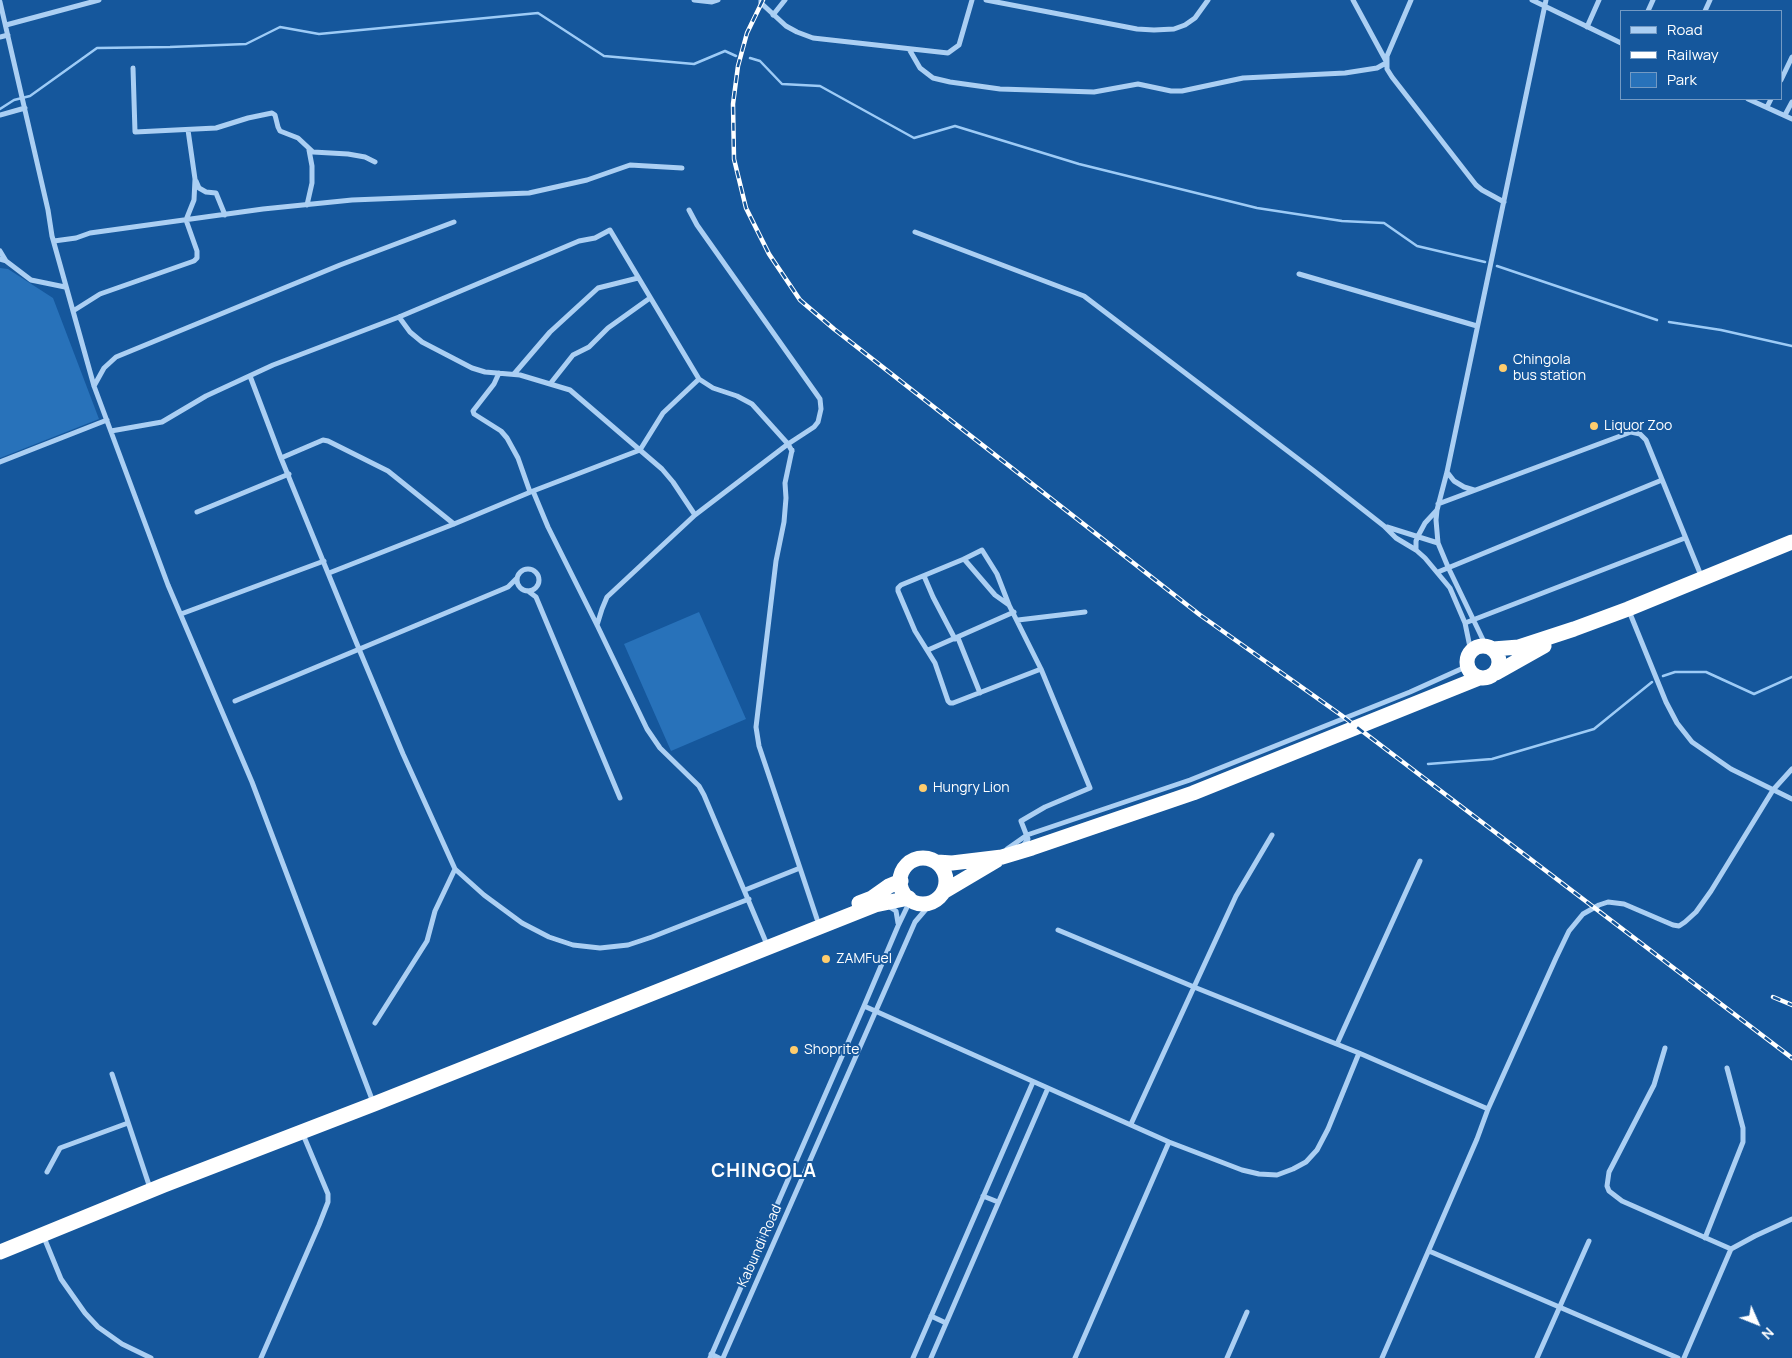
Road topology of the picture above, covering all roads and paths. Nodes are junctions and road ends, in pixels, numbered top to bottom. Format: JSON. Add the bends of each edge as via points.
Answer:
{"nodes":[{"id":1,"x":99,"y":0,"type":"edge"},
{"id":2,"x":694,"y":0,"type":"edge"},
{"id":3,"x":718,"y":0,"type":"edge"},
{"id":4,"x":761,"y":0,"type":"edge"},
{"id":5,"x":785,"y":0,"type":"edge"},
{"id":6,"x":972,"y":0,"type":"edge"},
{"id":7,"x":986,"y":0,"type":"edge"},
{"id":8,"x":1208,"y":0,"type":"edge"},
{"id":9,"x":1353,"y":0,"type":"edge"},
{"id":10,"x":1410,"y":0,"type":"edge"},
{"id":11,"x":1532,"y":0,"type":"edge"},
{"id":12,"x":1599,"y":0,"type":"edge"},
{"id":13,"x":0,"y":2,"type":"edge"},
{"id":14,"x":1545,"y":3,"type":"edge"},
{"id":15,"x":773,"y":15,"type":"junction"},
{"id":16,"x":6,"y":25,"type":"junction"},
{"id":17,"x":1587,"y":27,"type":"junction"},
{"id":18,"x":8,"y":35,"type":"junction"},
{"id":19,"x":0,"y":37,"type":"edge"},
{"id":20,"x":1620,"y":42,"type":"edge"},
{"id":21,"x":909,"y":49,"type":"junction"},
{"id":22,"x":1792,"y":57,"type":"edge"},
{"id":23,"x":1386,"y":63,"type":"junction"},
{"id":24,"x":133,"y":68,"type":"dead end"},
{"id":25,"x":1782,"y":78,"type":"edge"},
{"id":26,"x":1750,"y":100,"type":"edge"},
{"id":27,"x":1770,"y":100,"type":"edge"},
{"id":28,"x":1792,"y":102,"type":"edge"},
{"id":29,"x":24,"y":106,"type":"junction"},
{"id":30,"x":1767,"y":107,"type":"junction"},
{"id":31,"x":0,"y":115,"type":"edge"},
{"id":32,"x":1785,"y":115,"type":"junction"},
{"id":33,"x":1792,"y":118,"type":"edge"},
{"id":34,"x":188,"y":130,"type":"junction"},
{"id":35,"x":309,"y":150,"type":"junction"},
{"id":36,"x":375,"y":162,"type":"dead end"},
{"id":37,"x":682,"y":168,"type":"dead end"},
{"id":38,"x":195,"y":179,"type":"junction"},
{"id":39,"x":1504,"y":202,"type":"junction"},
{"id":40,"x":307,"y":205,"type":"junction"},
{"id":41,"x":688,"y":210,"type":"dead end"},
{"id":42,"x":225,"y":215,"type":"junction"},
{"id":43,"x":186,"y":220,"type":"junction"},
{"id":44,"x":454,"y":222,"type":"dead end"},
{"id":45,"x":915,"y":232,"type":"dead end"},
{"id":46,"x":54,"y":241,"type":"junction"},
{"id":47,"x":0,"y":251,"type":"edge"},
{"id":48,"x":0,"y":260,"type":"edge"},
{"id":49,"x":6,"y":262,"type":"junction"},
{"id":50,"x":1299,"y":274,"type":"dead end"},
{"id":51,"x":638,"y":278,"type":"junction"},
{"id":52,"x":65,"y":287,"type":"junction"},
{"id":53,"x":650,"y":298,"type":"junction"},
{"id":54,"x":72,"y":311,"type":"junction"},
{"id":55,"x":399,"y":317,"type":"junction"},
{"id":56,"x":1477,"y":326,"type":"junction"},
{"id":57,"x":500,"y":373,"type":"junction"},
{"id":58,"x":514,"y":374,"type":"junction"},
{"id":59,"x":250,"y":376,"type":"junction"},
{"id":60,"x":699,"y":379,"type":"junction"},
{"id":61,"x":550,"y":384,"type":"junction"},
{"id":62,"x":94,"y":386,"type":"junction"},
{"id":63,"x":107,"y":420,"type":"junction"},
{"id":64,"x":112,"y":431,"type":"junction"},
{"id":65,"x":791,"y":442,"type":"junction"},
{"id":66,"x":640,"y":450,"type":"junction"},
{"id":67,"x":281,"y":458,"type":"junction"},
{"id":68,"x":0,"y":462,"type":"edge"},
{"id":69,"x":1447,"y":472,"type":"junction"},
{"id":70,"x":289,"y":474,"type":"junction"},
{"id":71,"x":1662,"y":480,"type":"junction"},
{"id":72,"x":1475,"y":490,"type":"junction"},
{"id":73,"x":532,"y":491,"type":"junction"},
{"id":74,"x":1438,"y":507,"type":"junction"},
{"id":75,"x":197,"y":512,"type":"dead end"},
{"id":76,"x":695,"y":515,"type":"junction"},
{"id":77,"x":454,"y":524,"type":"junction"},
{"id":78,"x":1384,"y":526,"type":"junction"},
{"id":79,"x":1423,"y":527,"type":"junction"},
{"id":80,"x":1404,"y":532,"type":"junction"},
{"id":81,"x":1418,"y":536,"type":"junction"},
{"id":82,"x":1685,"y":538,"type":"junction"},
{"id":83,"x":1792,"y":542,"type":"edge"},
{"id":84,"x":1438,"y":543,"type":"junction"},
{"id":85,"x":1416,"y":550,"type":"junction"},
{"id":86,"x":964,"y":559,"type":"junction"},
{"id":87,"x":324,"y":561,"type":"junction"},
{"id":88,"x":1448,"y":567,"type":"junction"},
{"id":89,"x":1438,"y":572,"type":"junction"},
{"id":90,"x":329,"y":574,"type":"junction"},
{"id":91,"x":924,"y":576,"type":"junction"},
{"id":92,"x":1702,"y":578,"type":"junction"},
{"id":93,"x":516,"y":579,"type":"junction"},
{"id":94,"x":537,"y":585,"type":"junction"},
{"id":95,"x":508,"y":587,"type":"junction"},
{"id":96,"x":521,"y":589,"type":"junction"},
{"id":97,"x":528,"y":591,"type":"junction"},
{"id":98,"x":536,"y":597,"type":"junction"},
{"id":99,"x":1009,"y":605,"type":"junction"},
{"id":100,"x":1628,"y":609,"type":"junction"},
{"id":101,"x":1014,"y":612,"type":"junction"},
{"id":102,"x":1085,"y":612,"type":"dead end"},
{"id":103,"x":181,"y":614,"type":"junction"},
{"id":104,"x":1018,"y":620,"type":"junction"},
{"id":105,"x":1472,"y":620,"type":"junction"},
{"id":106,"x":1465,"y":623,"type":"junction"},
{"id":107,"x":598,"y":625,"type":"junction"},
{"id":108,"x":1574,"y":629,"type":"junction"},
{"id":109,"x":957,"y":638,"type":"junction"},
{"id":110,"x":1490,"y":647,"type":"junction"},
{"id":111,"x":359,"y":649,"type":"junction"},
{"id":112,"x":928,"y":650,"type":"junction"},
{"id":113,"x":1466,"y":659,"type":"junction"},
{"id":114,"x":1041,"y":669,"type":"junction"},
{"id":115,"x":1496,"y":673,"type":"junction"},
{"id":116,"x":1480,"y":678,"type":"junction"},
{"id":117,"x":980,"y":693,"type":"junction"},
{"id":118,"x":235,"y":700,"type":"dead end"},
{"id":119,"x":1423,"y":701,"type":"junction"},
{"id":120,"x":1792,"y":769,"type":"edge"},
{"id":121,"x":1773,"y":790,"type":"junction"},
{"id":122,"x":620,"y":798,"type":"dead end"},
{"id":123,"x":1792,"y":798,"type":"edge"},
{"id":124,"x":1026,"y":835,"type":"junction"},
{"id":125,"x":1272,"y":835,"type":"dead end"},
{"id":126,"x":1018,"y":852,"type":"junction"},
{"id":127,"x":1000,"y":857,"type":"junction"},
{"id":128,"x":1420,"y":861,"type":"dead end"},
{"id":129,"x":937,"y":862,"type":"junction"},
{"id":130,"x":800,"y":868,"type":"junction"},
{"id":131,"x":456,"y":869,"type":"junction"},
{"id":132,"x":901,"y":881,"type":"junction"},
{"id":133,"x":745,"y":890,"type":"junction"},
{"id":134,"x":938,"y":896,"type":"junction"},
{"id":135,"x":749,"y":899,"type":"junction"},
{"id":136,"x":910,"y":899,"type":"junction"},
{"id":137,"x":882,"y":904,"type":"junction"},
{"id":138,"x":817,"y":919,"type":"junction"},
{"id":139,"x":898,"y":926,"type":"junction"},
{"id":140,"x":1058,"y":930,"type":"dead end"},
{"id":141,"x":766,"y":944,"type":"junction"},
{"id":142,"x":1194,"y":987,"type":"junction"},
{"id":143,"x":864,"y":1006,"type":"junction"},
{"id":144,"x":876,"y":1011,"type":"junction"},
{"id":145,"x":375,"y":1024,"type":"dead end"},
{"id":146,"x":1337,"y":1044,"type":"junction"},
{"id":147,"x":1664,"y":1048,"type":"dead end"},
{"id":148,"x":1359,"y":1053,"type":"junction"},
{"id":149,"x":1728,"y":1068,"type":"dead end"},
{"id":150,"x":112,"y":1074,"type":"dead end"},
{"id":151,"x":1033,"y":1082,"type":"junction"},
{"id":152,"x":1048,"y":1088,"type":"junction"},
{"id":153,"x":372,"y":1101,"type":"junction"},
{"id":154,"x":1488,"y":1109,"type":"junction"},
{"id":155,"x":128,"y":1123,"type":"junction"},
{"id":156,"x":1131,"y":1124,"type":"junction"},
{"id":157,"x":300,"y":1129,"type":"junction"},
{"id":158,"x":1169,"y":1142,"type":"junction"},
{"id":159,"x":47,"y":1172,"type":"dead end"},
{"id":160,"x":150,"y":1187,"type":"junction"},
{"id":161,"x":983,"y":1196,"type":"junction"},
{"id":162,"x":998,"y":1202,"type":"junction"},
{"id":163,"x":1792,"y":1219,"type":"edge"},
{"id":164,"x":41,"y":1232,"type":"junction"},
{"id":165,"x":1705,"y":1238,"type":"junction"},
{"id":166,"x":1589,"y":1241,"type":"dead end"},
{"id":167,"x":761,"y":1242,"type":"junction"},
{"id":168,"x":0,"y":1244,"type":"edge"},
{"id":169,"x":772,"y":1247,"type":"junction"},
{"id":170,"x":1731,"y":1249,"type":"junction"},
{"id":171,"x":1428,"y":1251,"type":"junction"},
{"id":172,"x":0,"y":1252,"type":"edge"},
{"id":173,"x":1560,"y":1307,"type":"junction"},
{"id":174,"x":1246,"y":1312,"type":"dead end"},
{"id":175,"x":932,"y":1316,"type":"junction"},
{"id":176,"x":946,"y":1323,"type":"junction"},
{"id":177,"x":710,"y":1356,"type":"edge"},
{"id":178,"x":151,"y":1358,"type":"edge"},
{"id":179,"x":261,"y":1358,"type":"edge"},
{"id":180,"x":721,"y":1358,"type":"edge"},
{"id":181,"x":914,"y":1358,"type":"edge"},
{"id":182,"x":930,"y":1358,"type":"edge"},
{"id":183,"x":1075,"y":1358,"type":"edge"},
{"id":184,"x":1227,"y":1358,"type":"edge"},
{"id":185,"x":1382,"y":1358,"type":"edge"},
{"id":186,"x":1537,"y":1358,"type":"edge"},
{"id":187,"x":1678,"y":1358,"type":"edge"},
{"id":188,"x":1684,"y":1358,"type":"edge"}],
"edges":[{"from":1,"to":16,"type":"street"},
{"from":2,"to":3,"type":"street"},
{"from":4,"to":15,"type":"street"},
{"from":5,"to":15,"type":"street"},
{"from":6,"to":21,"type":"street","via":[[955,50],[948,53]]},
{"from":7,"to":8,"type":"street","via":[[1154,30],[1185,25],[1195,18]]},
{"from":9,"to":23,"type":"street"},
{"from":10,"to":23,"type":"street"},
{"from":11,"to":14,"type":"street"},
{"from":12,"to":17,"type":"street"},
{"from":13,"to":16,"type":"street"},
{"from":14,"to":17,"type":"street"},
{"from":14,"to":39,"type":"street"},
{"from":15,"to":21,"type":"street","via":[[786,26],[813,38]]},
{"from":16,"to":18,"type":"street"},
{"from":17,"to":20,"type":"street"},
{"from":18,"to":19,"type":"street"},
{"from":18,"to":29,"type":"street"},
{"from":21,"to":23,"type":"street","via":[[920,68],[933,78],[1009,90],[1094,92],[1138,84],[1182,91],[1243,78],[1345,73],[1377,68]]},
{"from":22,"to":25,"type":"street"},
{"from":23,"to":39,"type":"street","via":[[1392,77],[1476,184]]},
{"from":24,"to":34,"type":"street","via":[[135,132]]},
{"from":26,"to":30,"type":"street"},
{"from":27,"to":30,"type":"street"},
{"from":28,"to":32,"type":"street"},
{"from":29,"to":31,"type":"street"},
{"from":29,"to":46,"type":"street"},
{"from":30,"to":32,"type":"street"},
{"from":32,"to":33,"type":"street"},
{"from":34,"to":35,"type":"street","via":[[226,126],[272,113],[280,131],[298,138]]},
{"from":34,"to":38,"type":"street"},
{"from":35,"to":36,"type":"street","via":[[317,154],[365,157]]},
{"from":35,"to":40,"type":"street","via":[[312,183]]},
{"from":37,"to":40,"type":"street","via":[[630,165],[587,180],[529,193],[352,200]]},
{"from":38,"to":42,"type":"street","via":[[199,188],[216,193]]},
{"from":38,"to":43,"type":"street","via":[[194,200]]},
{"from":39,"to":56,"type":"street"},
{"from":40,"to":42,"type":"street"},
{"from":41,"to":65,"type":"street","via":[[820,399],[818,422]]},
{"from":42,"to":43,"type":"street"},
{"from":43,"to":46,"type":"street"},
{"from":43,"to":54,"type":"street","via":[[198,258],[100,294]]},
{"from":44,"to":62,"type":"street","via":[[116,357],[104,368]]},
{"from":45,"to":78,"type":"street","via":[[1084,296]]},
{"from":46,"to":52,"type":"street"},
{"from":47,"to":49,"type":"street"},
{"from":48,"to":49,"type":"street"},
{"from":49,"to":52,"type":"street","via":[[31,280]]},
{"from":50,"to":56,"type":"street"},
{"from":51,"to":53,"type":"street"},
{"from":51,"to":55,"type":"street","via":[[610,230]]},
{"from":51,"to":58,"type":"street","via":[[598,288],[550,332]]},
{"from":52,"to":54,"type":"street"},
{"from":53,"to":60,"type":"street"},
{"from":53,"to":61,"type":"street","via":[[608,328],[589,347],[573,355]]},
{"from":54,"to":62,"type":"street"},
{"from":55,"to":57,"type":"street","via":[[410,332],[434,350],[472,368]]},
{"from":55,"to":59,"type":"street"},
{"from":56,"to":69,"type":"street"},
{"from":57,"to":58,"type":"street"},
{"from":57,"to":73,"type":"street","via":[[473,411],[507,438]]},
{"from":58,"to":61,"type":"street"},
{"from":59,"to":64,"type":"street","via":[[206,396],[162,422]]},
{"from":59,"to":67,"type":"street"},
{"from":60,"to":65,"type":"street","via":[[752,404]]},
{"from":60,"to":66,"type":"street","via":[[663,413]]},
{"from":61,"to":66,"type":"street","via":[[570,390]]},
{"from":62,"to":63,"type":"street"},
{"from":63,"to":64,"type":"street"},
{"from":63,"to":68,"type":"street"},
{"from":64,"to":103,"type":"street"},
{"from":65,"to":76,"type":"street"},
{"from":65,"to":130,"type":"street","via":[[784,522],[776,561],[756,727],[759,746]]},
{"from":66,"to":73,"type":"street"},
{"from":66,"to":76,"type":"street","via":[[662,469]]},
{"from":67,"to":70,"type":"street"},
{"from":67,"to":77,"type":"street","via":[[323,440],[328,441],[388,471]]},
{"from":69,"to":72,"type":"street","via":[[1464,488]]},
{"from":69,"to":74,"type":"street"},
{"from":70,"to":75,"type":"street"},
{"from":70,"to":87,"type":"street"},
{"from":71,"to":72,"type":"street","via":[[1646,440],[1631,432]]},
{"from":71,"to":82,"type":"street"},
{"from":71,"to":88,"type":"street"},
{"from":72,"to":74,"type":"street"},
{"from":73,"to":77,"type":"street"},
{"from":73,"to":107,"type":"street"},
{"from":74,"to":79,"type":"street"},
{"from":74,"to":84,"type":"street"},
{"from":76,"to":107,"type":"street","via":[[607,598]]},
{"from":77,"to":90,"type":"street"},
{"from":78,"to":80,"type":"street"},
{"from":78,"to":85,"type":"street"},
{"from":79,"to":80,"type":"street"},
{"from":79,"to":81,"type":"street"},
{"from":80,"to":81,"type":"street"},
{"from":81,"to":84,"type":"street"},
{"from":81,"to":85,"type":"street"},
{"from":82,"to":92,"type":"street"},
{"from":82,"to":105,"type":"street"},
{"from":83,"to":92,"type":"highway"},
{"from":84,"to":88,"type":"street"},
{"from":85,"to":89,"type":"street"},
{"from":86,"to":91,"type":"street"},
{"from":86,"to":99,"type":"street","via":[[995,595]]},
{"from":86,"to":99,"type":"street","via":[[980,550],[985,552]]},
{"from":87,"to":90,"type":"street"},
{"from":87,"to":103,"type":"street"},
{"from":88,"to":89,"type":"street"},
{"from":88,"to":105,"type":"street"},
{"from":89,"to":106,"type":"street","via":[[1450,588]]},
{"from":90,"to":111,"type":"street"},
{"from":91,"to":109,"type":"street"},
{"from":91,"to":112,"type":"street","via":[[901,585],[898,591],[915,631]]},
{"from":92,"to":100,"type":"highway"},
{"from":93,"to":94,"type":"street","via":[[520,571],[529,569],[537,574]]},
{"from":93,"to":95,"type":"street"},
{"from":93,"to":96,"type":"street"},
{"from":94,"to":97,"type":"street"},
{"from":94,"to":98,"type":"street"},
{"from":95,"to":96,"type":"street"},
{"from":95,"to":111,"type":"street"},
{"from":96,"to":97,"type":"street"},
{"from":97,"to":98,"type":"street"},
{"from":98,"to":122,"type":"street"},
{"from":99,"to":101,"type":"street"},
{"from":100,"to":108,"type":"highway"},
{"from":100,"to":121,"type":"street","via":[[1666,702],[1692,742],[1731,769]]},
{"from":101,"to":104,"type":"street"},
{"from":101,"to":109,"type":"street"},
{"from":102,"to":104,"type":"street"},
{"from":103,"to":153,"type":"street","via":[[252,782]]},
{"from":104,"to":114,"type":"street"},
{"from":105,"to":106,"type":"street"},
{"from":105,"to":110,"type":"street"},
{"from":106,"to":113,"type":"street"},
{"from":107,"to":133,"type":"street","via":[[647,729],[660,748],[699,786],[704,795]]},
{"from":108,"to":110,"type":"highway","via":[[1519,647]]},
{"from":108,"to":115,"type":"highway"},
{"from":109,"to":112,"type":"street"},
{"from":109,"to":117,"type":"street"},
{"from":110,"to":113,"type":"highway","via":[[1475,648]]},
{"from":110,"to":115,"type":"highway","via":[[1500,658]]},
{"from":111,"to":118,"type":"street"},
{"from":111,"to":131,"type":"street"},
{"from":112,"to":117,"type":"street","via":[[950,703]]},
{"from":113,"to":116,"type":"highway","via":[[1471,673]]},
{"from":113,"to":119,"type":"highway","via":[[1449,684]]},
{"from":113,"to":124,"type":"street","via":[[1410,692],[1190,780]]},
{"from":114,"to":117,"type":"street"},
{"from":114,"to":124,"type":"street","via":[[1090,788],[1021,821]]},
{"from":115,"to":116,"type":"highway"},
{"from":116,"to":119,"type":"highway"},
{"from":119,"to":126,"type":"highway","via":[[1193,792]]},
{"from":120,"to":121,"type":"street"},
{"from":121,"to":123,"type":"street"},
{"from":121,"to":154,"type":"street","via":[[1711,891],[1686,922],[1673,925],[1624,904],[1608,902],[1583,914],[1569,931]]},
{"from":124,"to":126,"type":"street","via":[[1028,839]]},
{"from":124,"to":127,"type":"street"},
{"from":125,"to":142,"type":"street","via":[[1236,896]]},
{"from":126,"to":127,"type":"highway"},
{"from":127,"to":129,"type":"highway"},
{"from":127,"to":134,"type":"highway"},
{"from":128,"to":146,"type":"street"},
{"from":129,"to":132,"type":"highway","via":[[922,858],[909,862]]},
{"from":129,"to":134,"type":"highway","via":[[946,884]]},
{"from":130,"to":133,"type":"street"},
{"from":130,"to":138,"type":"street"},
{"from":131,"to":135,"type":"street","via":[[522,923],[573,945],[600,948],[628,945]]},
{"from":131,"to":145,"type":"street","via":[[436,911],[428,941]]},
{"from":132,"to":136,"type":"highway","via":[[903,891]]},
{"from":132,"to":138,"type":"highway","via":[[872,898]]},
{"from":133,"to":135,"type":"street"},
{"from":134,"to":136,"type":"highway","via":[[924,903]]},
{"from":134,"to":144,"type":"street","name":"Kabundi Road","via":[[915,922]]},
{"from":135,"to":141,"type":"street"},
{"from":136,"to":137,"type":"highway"},
{"from":136,"to":139,"type":"street","name":"Kabundi Road"},
{"from":137,"to":139,"type":"street","via":[[896,912]]},
{"from":137,"to":141,"type":"highway"},
{"from":138,"to":141,"type":"highway"},
{"from":139,"to":143,"type":"street","name":"Kabundi Road"},
{"from":140,"to":142,"type":"street"},
{"from":141,"to":153,"type":"highway"},
{"from":142,"to":146,"type":"street"},
{"from":142,"to":156,"type":"street"},
{"from":143,"to":144,"type":"street"},
{"from":143,"to":167,"type":"street","name":"Kabundi Road"},
{"from":144,"to":151,"type":"street"},
{"from":144,"to":169,"type":"street","name":"Kabundi Road"},
{"from":146,"to":148,"type":"street"},
{"from":147,"to":165,"type":"street","via":[[1654,1084],[1609,1172],[1606,1186],[1609,1192],[1622,1200]]},
{"from":148,"to":154,"type":"street"},
{"from":148,"to":158,"type":"street","via":[[1317,1150],[1306,1162],[1293,1169],[1277,1175],[1259,1174]]},
{"from":149,"to":165,"type":"street","via":[[1743,1128],[1743,1142]]},
{"from":150,"to":155,"type":"street"},
{"from":151,"to":152,"type":"street"},
{"from":151,"to":161,"type":"street"},
{"from":152,"to":156,"type":"street"},
{"from":152,"to":162,"type":"street"},
{"from":153,"to":157,"type":"highway"},
{"from":154,"to":171,"type":"street"},
{"from":155,"to":159,"type":"street","via":[[60,1148]]},
{"from":155,"to":160,"type":"street"},
{"from":156,"to":158,"type":"street"},
{"from":157,"to":160,"type":"highway"},
{"from":157,"to":179,"type":"street","via":[[328,1194],[328,1202]]},
{"from":158,"to":183,"type":"street"},
{"from":160,"to":164,"type":"highway"},
{"from":161,"to":162,"type":"street"},
{"from":161,"to":175,"type":"street"},
{"from":162,"to":176,"type":"street"},
{"from":163,"to":170,"type":"street"},
{"from":164,"to":168,"type":"highway"},
{"from":164,"to":172,"type":"highway"},
{"from":164,"to":178,"type":"street","via":[[61,1279],[85,1313],[122,1344]]},
{"from":165,"to":170,"type":"street"},
{"from":166,"to":173,"type":"street"},
{"from":167,"to":169,"type":"street"},
{"from":167,"to":177,"type":"street","name":"Kabundi Road"},
{"from":169,"to":180,"type":"street","name":"Kabundi Road"},
{"from":170,"to":188,"type":"street"},
{"from":171,"to":173,"type":"street"},
{"from":171,"to":185,"type":"street"},
{"from":173,"to":186,"type":"street"},
{"from":173,"to":187,"type":"street"},
{"from":174,"to":184,"type":"street"},
{"from":175,"to":176,"type":"street"},
{"from":175,"to":181,"type":"street"},
{"from":176,"to":182,"type":"street"},
{"from":177,"to":180,"type":"street"}]}
